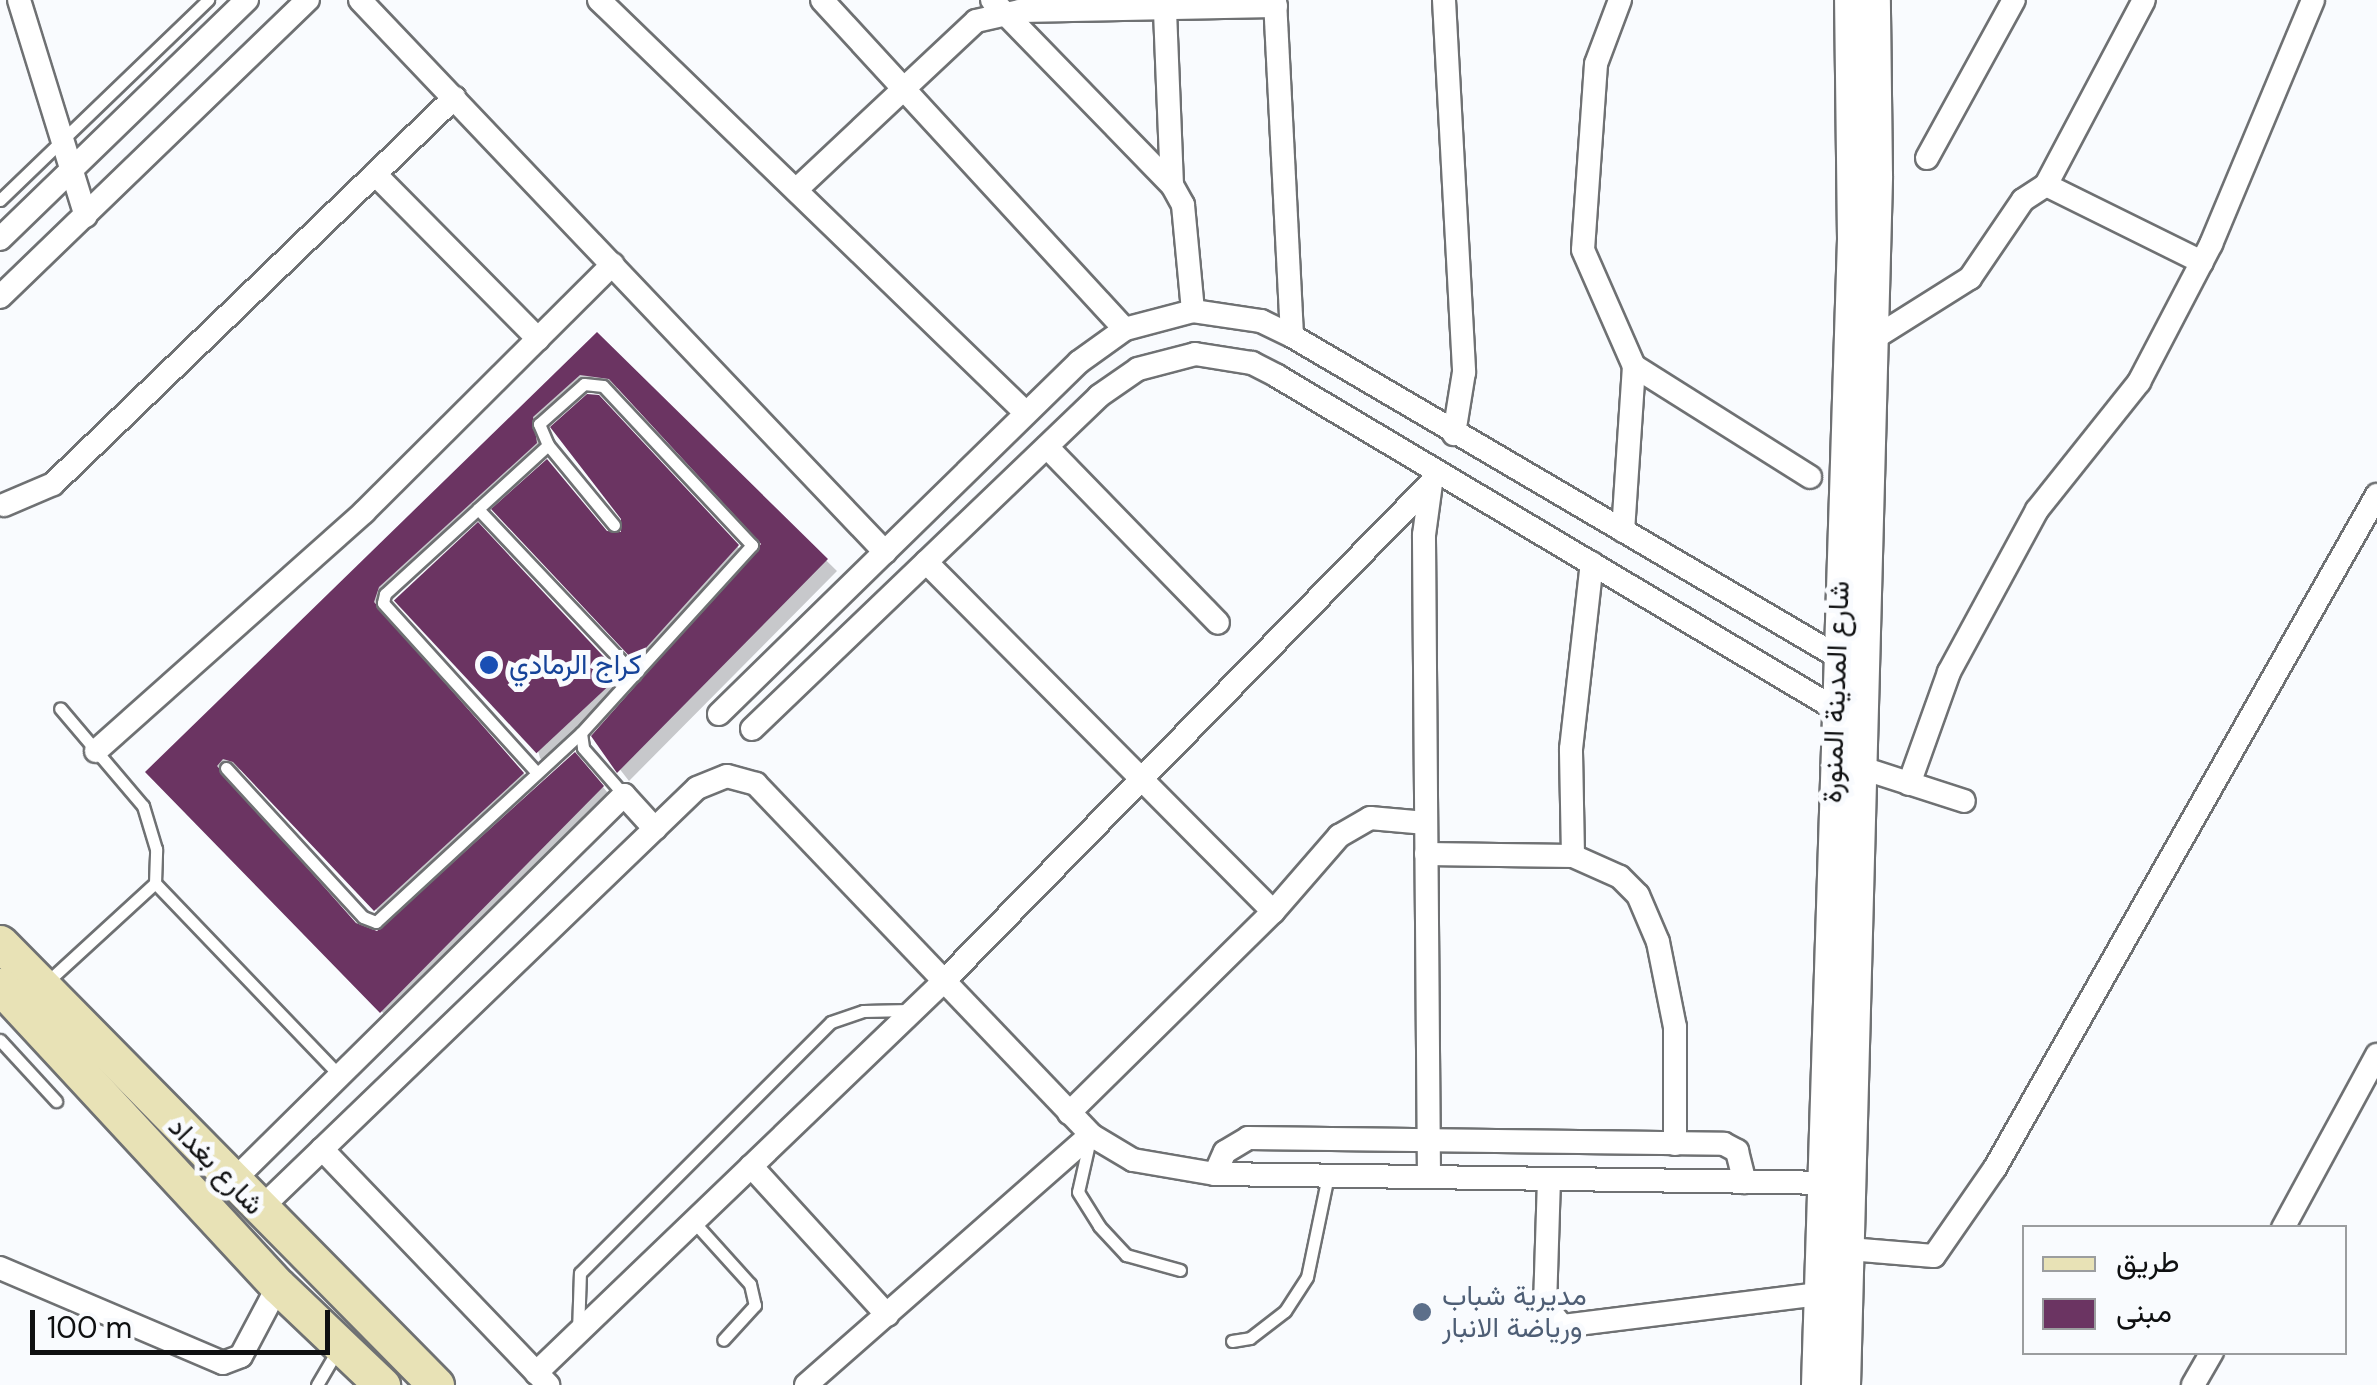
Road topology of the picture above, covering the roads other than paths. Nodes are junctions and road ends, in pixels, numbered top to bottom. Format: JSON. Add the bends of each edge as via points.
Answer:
{"nodes":[{"id":1,"x":19,"y":0,"type":"edge"},
{"id":2,"x":208,"y":0,"type":"edge"},
{"id":3,"x":247,"y":0,"type":"edge"},
{"id":4,"x":308,"y":0,"type":"edge"},
{"id":5,"x":360,"y":0,"type":"edge"},
{"id":6,"x":599,"y":0,"type":"edge"},
{"id":7,"x":822,"y":0,"type":"edge"},
{"id":8,"x":1444,"y":0,"type":"edge"},
{"id":9,"x":1620,"y":0,"type":"edge"},
{"id":10,"x":1850,"y":0,"type":"edge"},
{"id":11,"x":1875,"y":0,"type":"edge"},
{"id":12,"x":2014,"y":0,"type":"edge"},
{"id":13,"x":2144,"y":0,"type":"edge"},
{"id":14,"x":2313,"y":0,"type":"edge"},
{"id":15,"x":1275,"y":3,"type":"edge"},
{"id":16,"x":999,"y":7,"type":"edge"},
{"id":17,"x":1166,"y":11,"type":"junction"},
{"id":18,"x":905,"y":84,"type":"junction"},
{"id":19,"x":454,"y":98,"type":"junction"},
{"id":20,"x":64,"y":141,"type":"junction"},
{"id":21,"x":1927,"y":158,"type":"dead end"},
{"id":22,"x":72,"y":169,"type":"junction"},
{"id":23,"x":375,"y":174,"type":"junction"},
{"id":24,"x":1172,"y":185,"type":"junction"},
{"id":25,"x":2046,"y":185,"type":"junction"},
{"id":26,"x":796,"y":190,"type":"junction"},
{"id":27,"x":0,"y":200,"type":"edge"},
{"id":28,"x":86,"y":216,"type":"junction"},
{"id":29,"x":0,"y":239,"type":"edge"},
{"id":30,"x":2202,"y":262,"type":"junction"},
{"id":31,"x":613,"y":264,"type":"junction"},
{"id":32,"x":0,"y":297,"type":"edge"},
{"id":33,"x":1193,"y":311,"type":"junction"},
{"id":34,"x":1125,"y":329,"type":"junction"},
{"id":35,"x":1292,"y":336,"type":"junction"},
{"id":36,"x":538,"y":339,"type":"junction"},
{"id":37,"x":1873,"y":339,"type":"junction"},
{"id":38,"x":1634,"y":366,"type":"junction"},
{"id":39,"x":1026,"y":413,"type":"junction"},
{"id":40,"x":1454,"y":434,"type":"junction"},
{"id":41,"x":548,"y":445,"type":"junction"},
{"id":42,"x":1046,"y":447,"type":"junction"},
{"id":43,"x":1432,"y":476,"type":"junction"},
{"id":44,"x":1810,"y":477,"type":"dead end"},
{"id":45,"x":1553,"y":491,"type":"junction"},
{"id":46,"x":2377,"y":495,"type":"edge"},
{"id":47,"x":4,"y":504,"type":"dead end"},
{"id":48,"x":478,"y":509,"type":"junction"},
{"id":49,"x":614,"y":525,"type":"dead end"},
{"id":50,"x":1536,"y":530,"type":"junction"},
{"id":51,"x":1623,"y":531,"type":"junction"},
{"id":52,"x":885,"y":552,"type":"junction"},
{"id":53,"x":1854,"y":556,"type":"junction"},
{"id":54,"x":926,"y":562,"type":"junction"},
{"id":55,"x":1592,"y":564,"type":"junction"},
{"id":56,"x":1218,"y":624,"type":"dead end"},
{"id":57,"x":1835,"y":655,"type":"junction"},
{"id":58,"x":636,"y":675,"type":"junction"},
{"id":59,"x":60,"y":708,"type":"dead end"},
{"id":60,"x":1834,"y":708,"type":"junction"},
{"id":61,"x":719,"y":714,"type":"dead end"},
{"id":62,"x":752,"y":728,"type":"dead end"},
{"id":63,"x":581,"y":732,"type":"junction"},
{"id":64,"x":96,"y":751,"type":"junction"},
{"id":65,"x":226,"y":768,"type":"dead end"},
{"id":66,"x":1862,"y":768,"type":"junction"},
{"id":67,"x":537,"y":773,"type":"junction"},
{"id":68,"x":1138,"y":781,"type":"junction"},
{"id":69,"x":1909,"y":784,"type":"junction"},
{"id":70,"x":624,"y":795,"type":"junction"},
{"id":71,"x":1964,"y":801,"type":"dead end"},
{"id":72,"x":1426,"y":824,"type":"junction"},
{"id":73,"x":655,"y":829,"type":"junction"},
{"id":74,"x":1426,"y":854,"type":"junction"},
{"id":75,"x":1573,"y":856,"type":"junction"},
{"id":76,"x":155,"y":883,"type":"junction"},
{"id":77,"x":1273,"y":912,"type":"junction"},
{"id":78,"x":0,"y":943,"type":"edge"},
{"id":79,"x":944,"y":982,"type":"junction"},
{"id":80,"x":0,"y":986,"type":"edge"},
{"id":81,"x":43,"y":986,"type":"junction"},
{"id":82,"x":914,"y":1010,"type":"junction"},
{"id":83,"x":0,"y":1040,"type":"edge"},
{"id":84,"x":2377,"y":1055,"type":"edge"},
{"id":85,"x":340,"y":1076,"type":"junction"},
{"id":86,"x":56,"y":1101,"type":"dead end"},
{"id":87,"x":1069,"y":1113,"type":"junction"},
{"id":88,"x":1091,"y":1135,"type":"junction"},
{"id":89,"x":1429,"y":1141,"type":"junction"},
{"id":90,"x":1674,"y":1144,"type":"junction"},
{"id":91,"x":322,"y":1149,"type":"junction"},
{"id":92,"x":752,"y":1166,"type":"junction"},
{"id":93,"x":1215,"y":1174,"type":"junction"},
{"id":94,"x":1328,"y":1176,"type":"junction"},
{"id":95,"x":1429,"y":1177,"type":"junction"},
{"id":96,"x":1548,"y":1179,"type":"junction"},
{"id":97,"x":232,"y":1182,"type":"junction"},
{"id":98,"x":1745,"y":1182,"type":"junction"},
{"id":99,"x":1838,"y":1183,"type":"junction"},
{"id":100,"x":259,"y":1210,"type":"junction"},
{"id":101,"x":693,"y":1221,"type":"junction"},
{"id":102,"x":2286,"y":1225,"type":"edge"},
{"id":103,"x":1849,"y":1249,"type":"junction"},
{"id":104,"x":0,"y":1268,"type":"edge"},
{"id":105,"x":1180,"y":1270,"type":"dead end"},
{"id":106,"x":278,"y":1286,"type":"junction"},
{"id":107,"x":1820,"y":1294,"type":"junction"},
{"id":108,"x":887,"y":1315,"type":"junction"},
{"id":109,"x":578,"y":1333,"type":"junction"},
{"id":110,"x":722,"y":1340,"type":"dead end"},
{"id":111,"x":1232,"y":1341,"type":"dead end"},
{"id":112,"x":340,"y":1345,"type":"junction"},
{"id":113,"x":2210,"y":1355,"type":"edge"},
{"id":114,"x":542,"y":1379,"type":"edge"},
{"id":115,"x":317,"y":1385,"type":"edge"},
{"id":116,"x":382,"y":1385,"type":"edge"},
{"id":117,"x":436,"y":1385,"type":"edge"},
{"id":118,"x":806,"y":1385,"type":"edge"},
{"id":119,"x":1817,"y":1385,"type":"edge"},
{"id":120,"x":1845,"y":1385,"type":"edge"},
{"id":121,"x":2193,"y":1385,"type":"edge"}],
"edges":[{"from":1,"to":20,"type":"street"},
{"from":2,"to":20,"type":"lane"},
{"from":3,"to":22,"type":"street"},
{"from":4,"to":28,"type":"street"},
{"from":5,"to":19,"type":"street"},
{"from":6,"to":26,"type":"street"},
{"from":7,"to":18,"type":"street"},
{"from":8,"to":40,"type":"street","via":[[1464,372]]},
{"from":9,"to":38,"type":"street","via":[[1596,64],[1583,250]]},
{"from":10,"to":53,"type":"main road","name":"شارع المدينة المنورة"},
{"from":11,"to":37,"type":"main road","name":"شارع المدينة المنورة"},
{"from":12,"to":21,"type":"street"},
{"from":13,"to":25,"type":"street"},
{"from":14,"to":30,"type":"street"},
{"from":15,"to":17,"type":"street"},
{"from":15,"to":35,"type":"street"},
{"from":16,"to":17,"type":"street"},
{"from":16,"to":18,"type":"street","via":[[957,33]]},
{"from":16,"to":24,"type":"street"},
{"from":17,"to":24,"type":"street"},
{"from":18,"to":26,"type":"street"},
{"from":18,"to":34,"type":"street"},
{"from":19,"to":23,"type":"street"},
{"from":19,"to":31,"type":"street"},
{"from":20,"to":22,"type":"street"},
{"from":20,"to":27,"type":"lane"},
{"from":22,"to":28,"type":"street"},
{"from":22,"to":29,"type":"street"},
{"from":23,"to":36,"type":"street"},
{"from":23,"to":47,"type":"street","via":[[53,484]]},
{"from":24,"to":33,"type":"street","via":[[1183,205]]},
{"from":25,"to":30,"type":"street"},
{"from":25,"to":37,"type":"street","via":[[2024,200],[1970,278]]},
{"from":26,"to":39,"type":"street"},
{"from":28,"to":32,"type":"street"},
{"from":30,"to":69,"type":"street","via":[[2138,382],[2037,510],[1948,672]]},
{"from":31,"to":36,"type":"street"},
{"from":31,"to":52,"type":"street"},
{"from":33,"to":34,"type":"street"},
{"from":33,"to":35,"type":"street","via":[[1244,317]]},
{"from":34,"to":39,"type":"street"},
{"from":35,"to":40,"type":"street"},
{"from":36,"to":64,"type":"street","via":[[364,512]]},
{"from":37,"to":53,"type":"main road","name":"شارع المدينة المنورة"},
{"from":38,"to":44,"type":"street"},
{"from":38,"to":51,"type":"street"},
{"from":39,"to":52,"type":"street"},
{"from":40,"to":45,"type":"street"},
{"from":41,"to":48,"type":"lane"},
{"from":41,"to":49,"type":"lane"},
{"from":41,"to":58,"type":"lane","via":[[540,418],[584,384],[603,386],[750,538],[749,554]]},
{"from":42,"to":43,"type":"street","via":[[1138,369],[1166,358],[1224,355],[1277,376]]},
{"from":42,"to":54,"type":"street"},
{"from":42,"to":56,"type":"street"},
{"from":43,"to":50,"type":"street"},
{"from":43,"to":68,"type":"street"},
{"from":43,"to":72,"type":"street","via":[[1424,535]]},
{"from":45,"to":50,"type":"street"},
{"from":45,"to":51,"type":"street"},
{"from":46,"to":103,"type":"street","via":[[1995,1168],[1934,1256]]},
{"from":48,"to":58,"type":"lane"},
{"from":48,"to":67,"type":"lane","via":[[385,594],[384,603]]},
{"from":50,"to":55,"type":"street"},
{"from":51,"to":57,"type":"street"},
{"from":52,"to":61,"type":"street"},
{"from":53,"to":57,"type":"main road","name":"شارع المدينة المنورة"},
{"from":53,"to":66,"type":"main road","name":"شارع المدينة المنورة"},
{"from":54,"to":62,"type":"street"},
{"from":54,"to":68,"type":"street"},
{"from":55,"to":60,"type":"street"},
{"from":55,"to":75,"type":"street","via":[[1571,749]]},
{"from":57,"to":60,"type":"main road","name":"شارع المدينة المنورة"},
{"from":58,"to":63,"type":"lane"},
{"from":59,"to":64,"type":"lane"},
{"from":60,"to":99,"type":"main road","name":"شارع المدينة المنورة"},
{"from":63,"to":67,"type":"lane"},
{"from":63,"to":70,"type":"lane","via":[[582,748]]},
{"from":64,"to":76,"type":"lane","via":[[143,806],[156,849]]},
{"from":65,"to":67,"type":"lane","via":[[371,923]]},
{"from":66,"to":69,"type":"street"},
{"from":66,"to":99,"type":"main road","name":"شارع المدينة المنورة"},
{"from":68,"to":77,"type":"street"},
{"from":68,"to":79,"type":"street"},
{"from":69,"to":71,"type":"street"},
{"from":70,"to":73,"type":"street"},
{"from":70,"to":85,"type":"street"},
{"from":72,"to":74,"type":"street"},
{"from":72,"to":77,"type":"street","via":[[1370,818],[1340,836]]},
{"from":73,"to":79,"type":"street","via":[[706,782],[727,776],[756,784]]},
{"from":73,"to":91,"type":"street"},
{"from":74,"to":75,"type":"street"},
{"from":74,"to":89,"type":"street"},
{"from":75,"to":90,"type":"street","via":[[1620,877],[1651,918],[1674,1027]]},
{"from":76,"to":81,"type":"lane"},
{"from":76,"to":85,"type":"lane"},
{"from":77,"to":87,"type":"street"},
{"from":78,"to":81,"type":"main road","name":"شارع بغداد"},
{"from":79,"to":82,"type":"street"},
{"from":79,"to":87,"type":"street"},
{"from":80,"to":106,"type":"main road","name":"شارع بغداد"},
{"from":81,"to":97,"type":"main road","name":"شارع بغداد"},
{"from":82,"to":92,"type":"street"},
{"from":82,"to":109,"type":"lane","via":[[864,1011],[831,1022],[580,1273]]},
{"from":83,"to":86,"type":"lane"},
{"from":84,"to":102,"type":"street"},
{"from":85,"to":97,"type":"street"},
{"from":87,"to":88,"type":"street"},
{"from":88,"to":93,"type":"street","via":[[1153,1167]]},
{"from":88,"to":105,"type":"lane","via":[[1078,1192],[1099,1226],[1126,1255]]},
{"from":88,"to":108,"type":"street"},
{"from":89,"to":90,"type":"street"},
{"from":89,"to":93,"type":"street","via":[[1248,1138],[1225,1152]]},
{"from":89,"to":95,"type":"street"},
{"from":90,"to":98,"type":"street","via":[[1733,1147]]},
{"from":91,"to":100,"type":"street"},
{"from":91,"to":114,"type":"street"},
{"from":92,"to":101,"type":"street"},
{"from":92,"to":108,"type":"street"},
{"from":93,"to":94,"type":"street"},
{"from":94,"to":95,"type":"street"},
{"from":94,"to":111,"type":"lane","via":[[1306,1277],[1285,1311],[1250,1338]]},
{"from":95,"to":96,"type":"street"},
{"from":96,"to":98,"type":"street"},
{"from":96,"to":107,"type":"street","via":[[1545,1305],[1562,1326]]},
{"from":97,"to":100,"type":"main road","name":"شارع بغداد"},
{"from":98,"to":99,"type":"street"},
{"from":99,"to":103,"type":"main road","name":"شارع المدينة المنورة"},
{"from":99,"to":107,"type":"main road","name":"شارع المدينة المنورة"},
{"from":100,"to":117,"type":"main road","name":"شارع بغداد"},
{"from":101,"to":109,"type":"street"},
{"from":101,"to":110,"type":"lane","via":[[750,1284],[755,1305]]},
{"from":103,"to":120,"type":"main road","name":"شارع المدينة المنورة"},
{"from":104,"to":106,"type":"street","via":[[223,1363],[242,1356]]},
{"from":106,"to":112,"type":"main road","name":"شارع بغداد"},
{"from":107,"to":119,"type":"main road","name":"شارع المدينة المنورة"},
{"from":108,"to":118,"type":"street"},
{"from":109,"to":114,"type":"street"},
{"from":112,"to":115,"type":"lane"},
{"from":112,"to":116,"type":"main road","name":"شارع بغداد"},
{"from":113,"to":121,"type":"street"}]}
